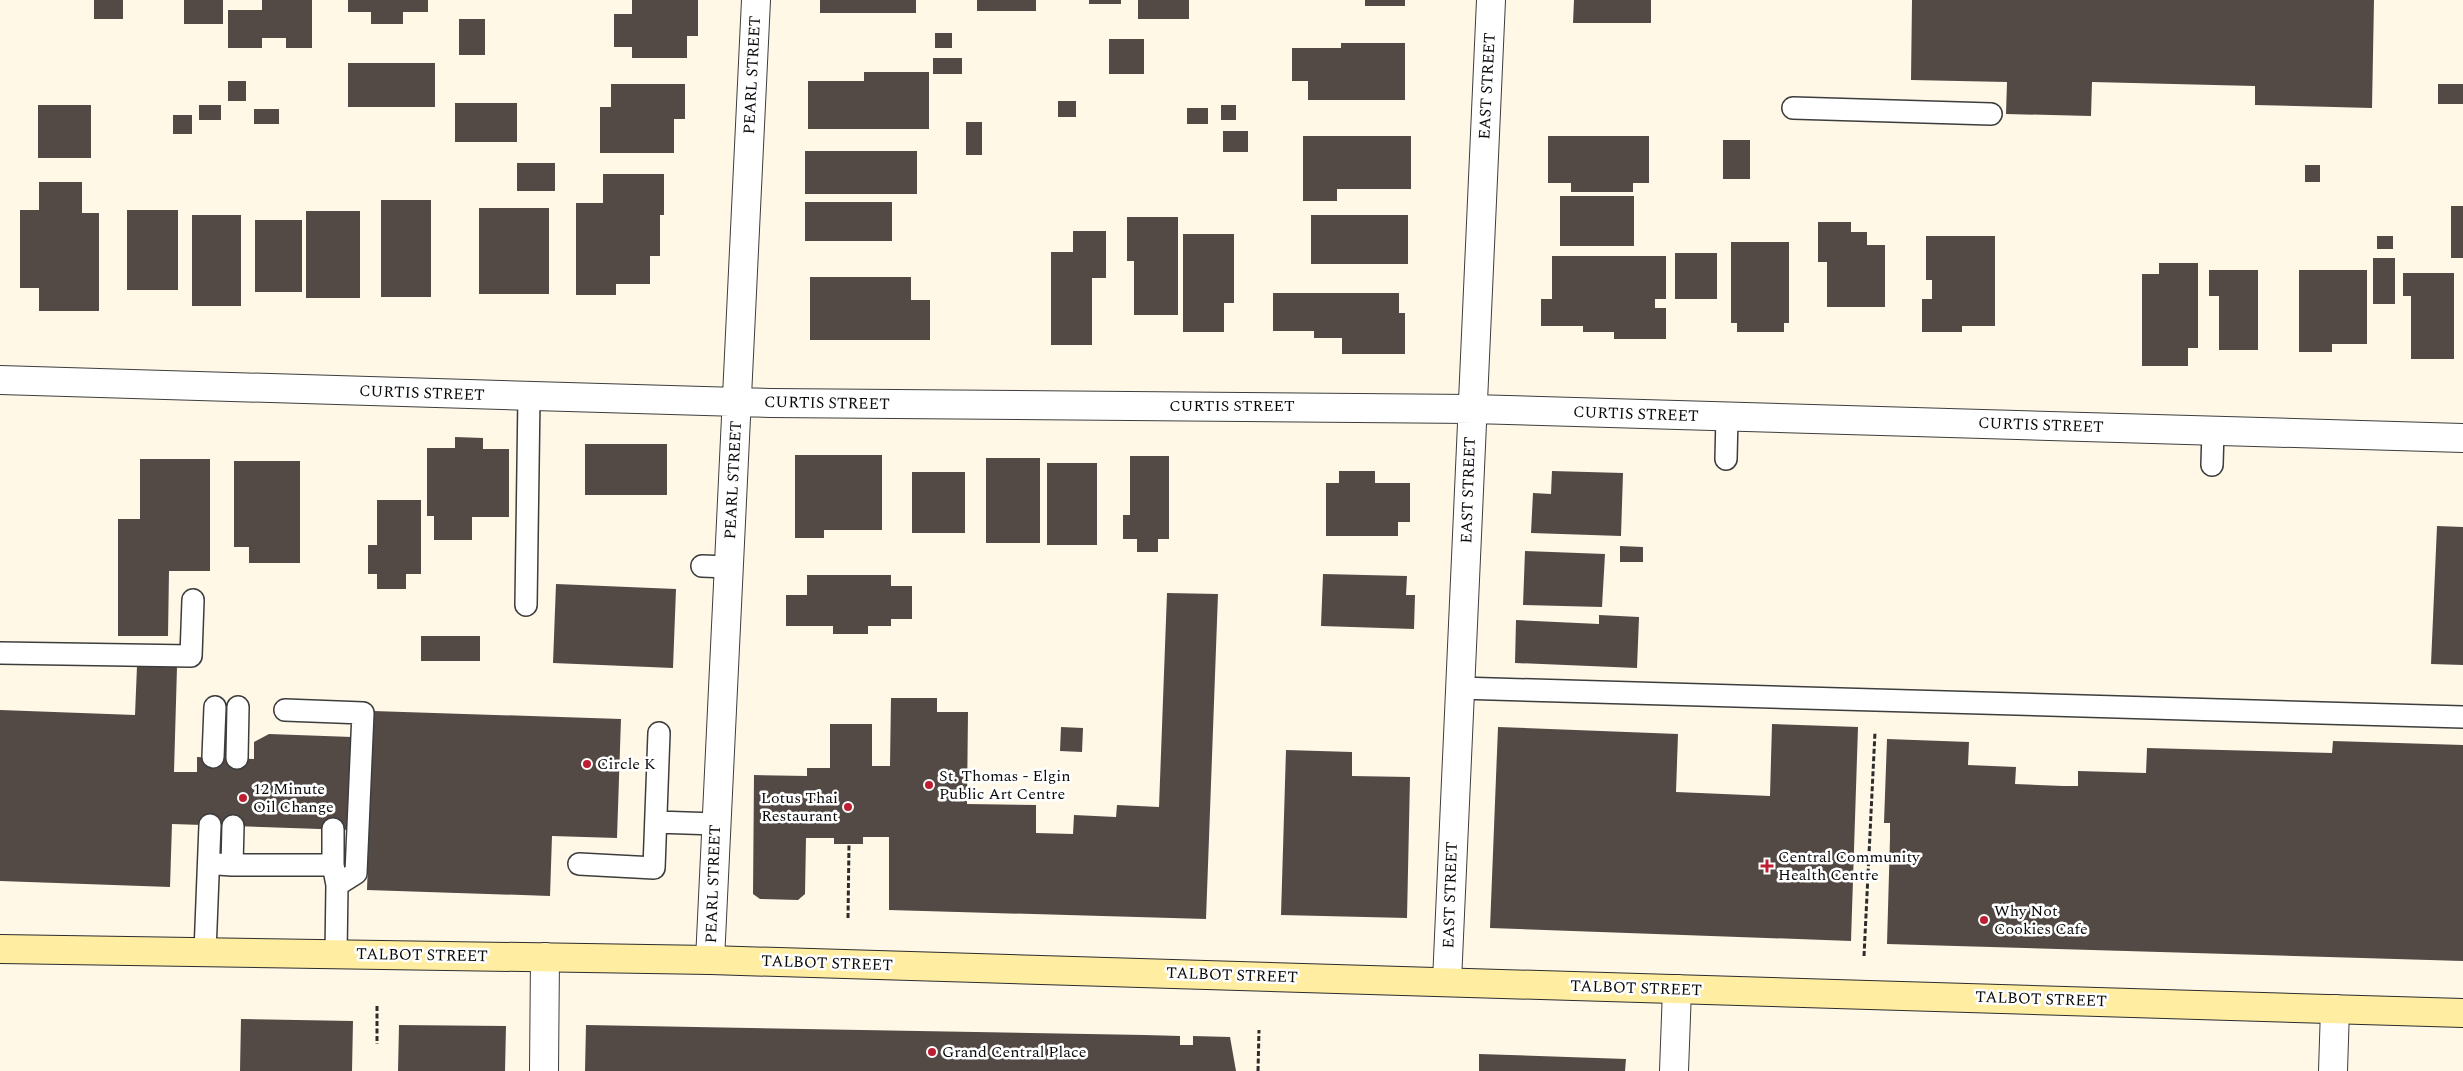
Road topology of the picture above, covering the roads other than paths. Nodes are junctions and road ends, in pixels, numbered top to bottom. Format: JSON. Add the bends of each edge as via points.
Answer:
{"nodes":[{"id":1,"x":756,"y":0,"type":"edge"},
{"id":2,"x":1491,"y":0,"type":"edge"},
{"id":3,"x":1792,"y":108,"type":"dead end"},
{"id":4,"x":1991,"y":114,"type":"dead end"},
{"id":5,"x":0,"y":380,"type":"edge"},
{"id":6,"x":530,"y":397,"type":"junction"},
{"id":7,"x":737,"y":402,"type":"junction"},
{"id":8,"x":1472,"y":408,"type":"junction"},
{"id":9,"x":1727,"y":416,"type":"junction"},
{"id":10,"x":2213,"y":430,"type":"junction"},
{"id":11,"x":2463,"y":438,"type":"edge"},
{"id":12,"x":1726,"y":459,"type":"dead end"},
{"id":13,"x":2212,"y":465,"type":"dead end"},
{"id":14,"x":193,"y":600,"type":"dead end"},
{"id":15,"x":526,"y":604,"type":"dead end"},
{"id":16,"x":0,"y":653,"type":"edge"},
{"id":17,"x":1459,"y":688,"type":"junction"},
{"id":18,"x":215,"y":707,"type":"dead end"},
{"id":19,"x":238,"y":708,"type":"dead end"},
{"id":20,"x":285,"y":710,"type":"dead end"},
{"id":21,"x":2463,"y":717,"type":"edge"},
{"id":22,"x":659,"y":733,"type":"dead end"},
{"id":23,"x":213,"y":757,"type":"dead end"},
{"id":24,"x":236,"y":758,"type":"dead end"},
{"id":25,"x":656,"y":822,"type":"junction"},
{"id":26,"x":716,"y":824,"type":"junction"},
{"id":27,"x":210,"y":825,"type":"dead end"},
{"id":28,"x":233,"y":826,"type":"dead end"},
{"id":29,"x":333,"y":830,"type":"dead end"},
{"id":30,"x":208,"y":863,"type":"junction"},
{"id":31,"x":579,"y":864,"type":"dead end"},
{"id":32,"x":232,"y":865,"type":"junction"},
{"id":33,"x":335,"y":875,"type":"junction"},
{"id":34,"x":0,"y":950,"type":"edge"},
{"id":35,"x":205,"y":952,"type":"junction"},
{"id":36,"x":336,"y":954,"type":"junction"},
{"id":37,"x":545,"y":957,"type":"junction"},
{"id":38,"x":710,"y":960,"type":"junction"},
{"id":39,"x":1447,"y":981,"type":"junction"},
{"id":40,"x":1677,"y":989,"type":"junction"},
{"id":41,"x":2335,"y":1009,"type":"junction"},
{"id":42,"x":2463,"y":1013,"type":"edge"},
{"id":43,"x":544,"y":1071,"type":"edge"},
{"id":44,"x":1674,"y":1071,"type":"edge"},
{"id":45,"x":2333,"y":1071,"type":"edge"}],
"edges":[{"from":1,"to":7,"type":"street","name":"PEARL STREET"},
{"from":2,"to":8,"type":"street","name":"EAST STREET"},
{"from":3,"to":4,"type":"lane"},
{"from":5,"to":6,"type":"street","name":"CURTIS STREET"},
{"from":6,"to":7,"type":"street","name":"CURTIS STREET"},
{"from":6,"to":15,"type":"lane"},
{"from":7,"to":8,"type":"street","name":"CURTIS STREET"},
{"from":7,"to":26,"type":"street","name":"PEARL STREET","via":[[715,566]]},
{"from":8,"to":9,"type":"street","name":"CURTIS STREET"},
{"from":8,"to":17,"type":"street","name":"EAST STREET"},
{"from":9,"to":10,"type":"street","name":"CURTIS STREET"},
{"from":9,"to":12,"type":"lane"},
{"from":10,"to":11,"type":"street","name":"CURTIS STREET"},
{"from":10,"to":13,"type":"lane"},
{"from":14,"to":16,"type":"lane","via":[[191,656]]},
{"from":17,"to":21,"type":"lane"},
{"from":17,"to":39,"type":"street","name":"EAST STREET"},
{"from":18,"to":23,"type":"lane"},
{"from":19,"to":24,"type":"lane"},
{"from":20,"to":33,"type":"lane","via":[[363,713],[356,873]]},
{"from":22,"to":25,"type":"lane"},
{"from":25,"to":26,"type":"lane"},
{"from":25,"to":31,"type":"lane","via":[[654,868]]},
{"from":26,"to":38,"type":"street","name":"PEARL STREET"},
{"from":27,"to":30,"type":"lane"},
{"from":28,"to":32,"type":"lane"},
{"from":29,"to":33,"type":"lane"},
{"from":30,"to":32,"type":"lane"},
{"from":30,"to":35,"type":"lane"},
{"from":32,"to":33,"type":"lane"},
{"from":33,"to":36,"type":"lane"},
{"from":34,"to":35,"type":"main road","name":"TALBOT STREET"},
{"from":35,"to":36,"type":"main road","name":"TALBOT STREET"},
{"from":36,"to":37,"type":"main road","name":"TALBOT STREET"},
{"from":37,"to":38,"type":"main road","name":"TALBOT STREET"},
{"from":37,"to":43,"type":"street"},
{"from":38,"to":39,"type":"main road","name":"TALBOT STREET"},
{"from":39,"to":40,"type":"main road","name":"TALBOT STREET"},
{"from":40,"to":41,"type":"main road","name":"TALBOT STREET"},
{"from":40,"to":44,"type":"street"},
{"from":41,"to":42,"type":"main road","name":"TALBOT STREET"},
{"from":41,"to":45,"type":"street"}]}
